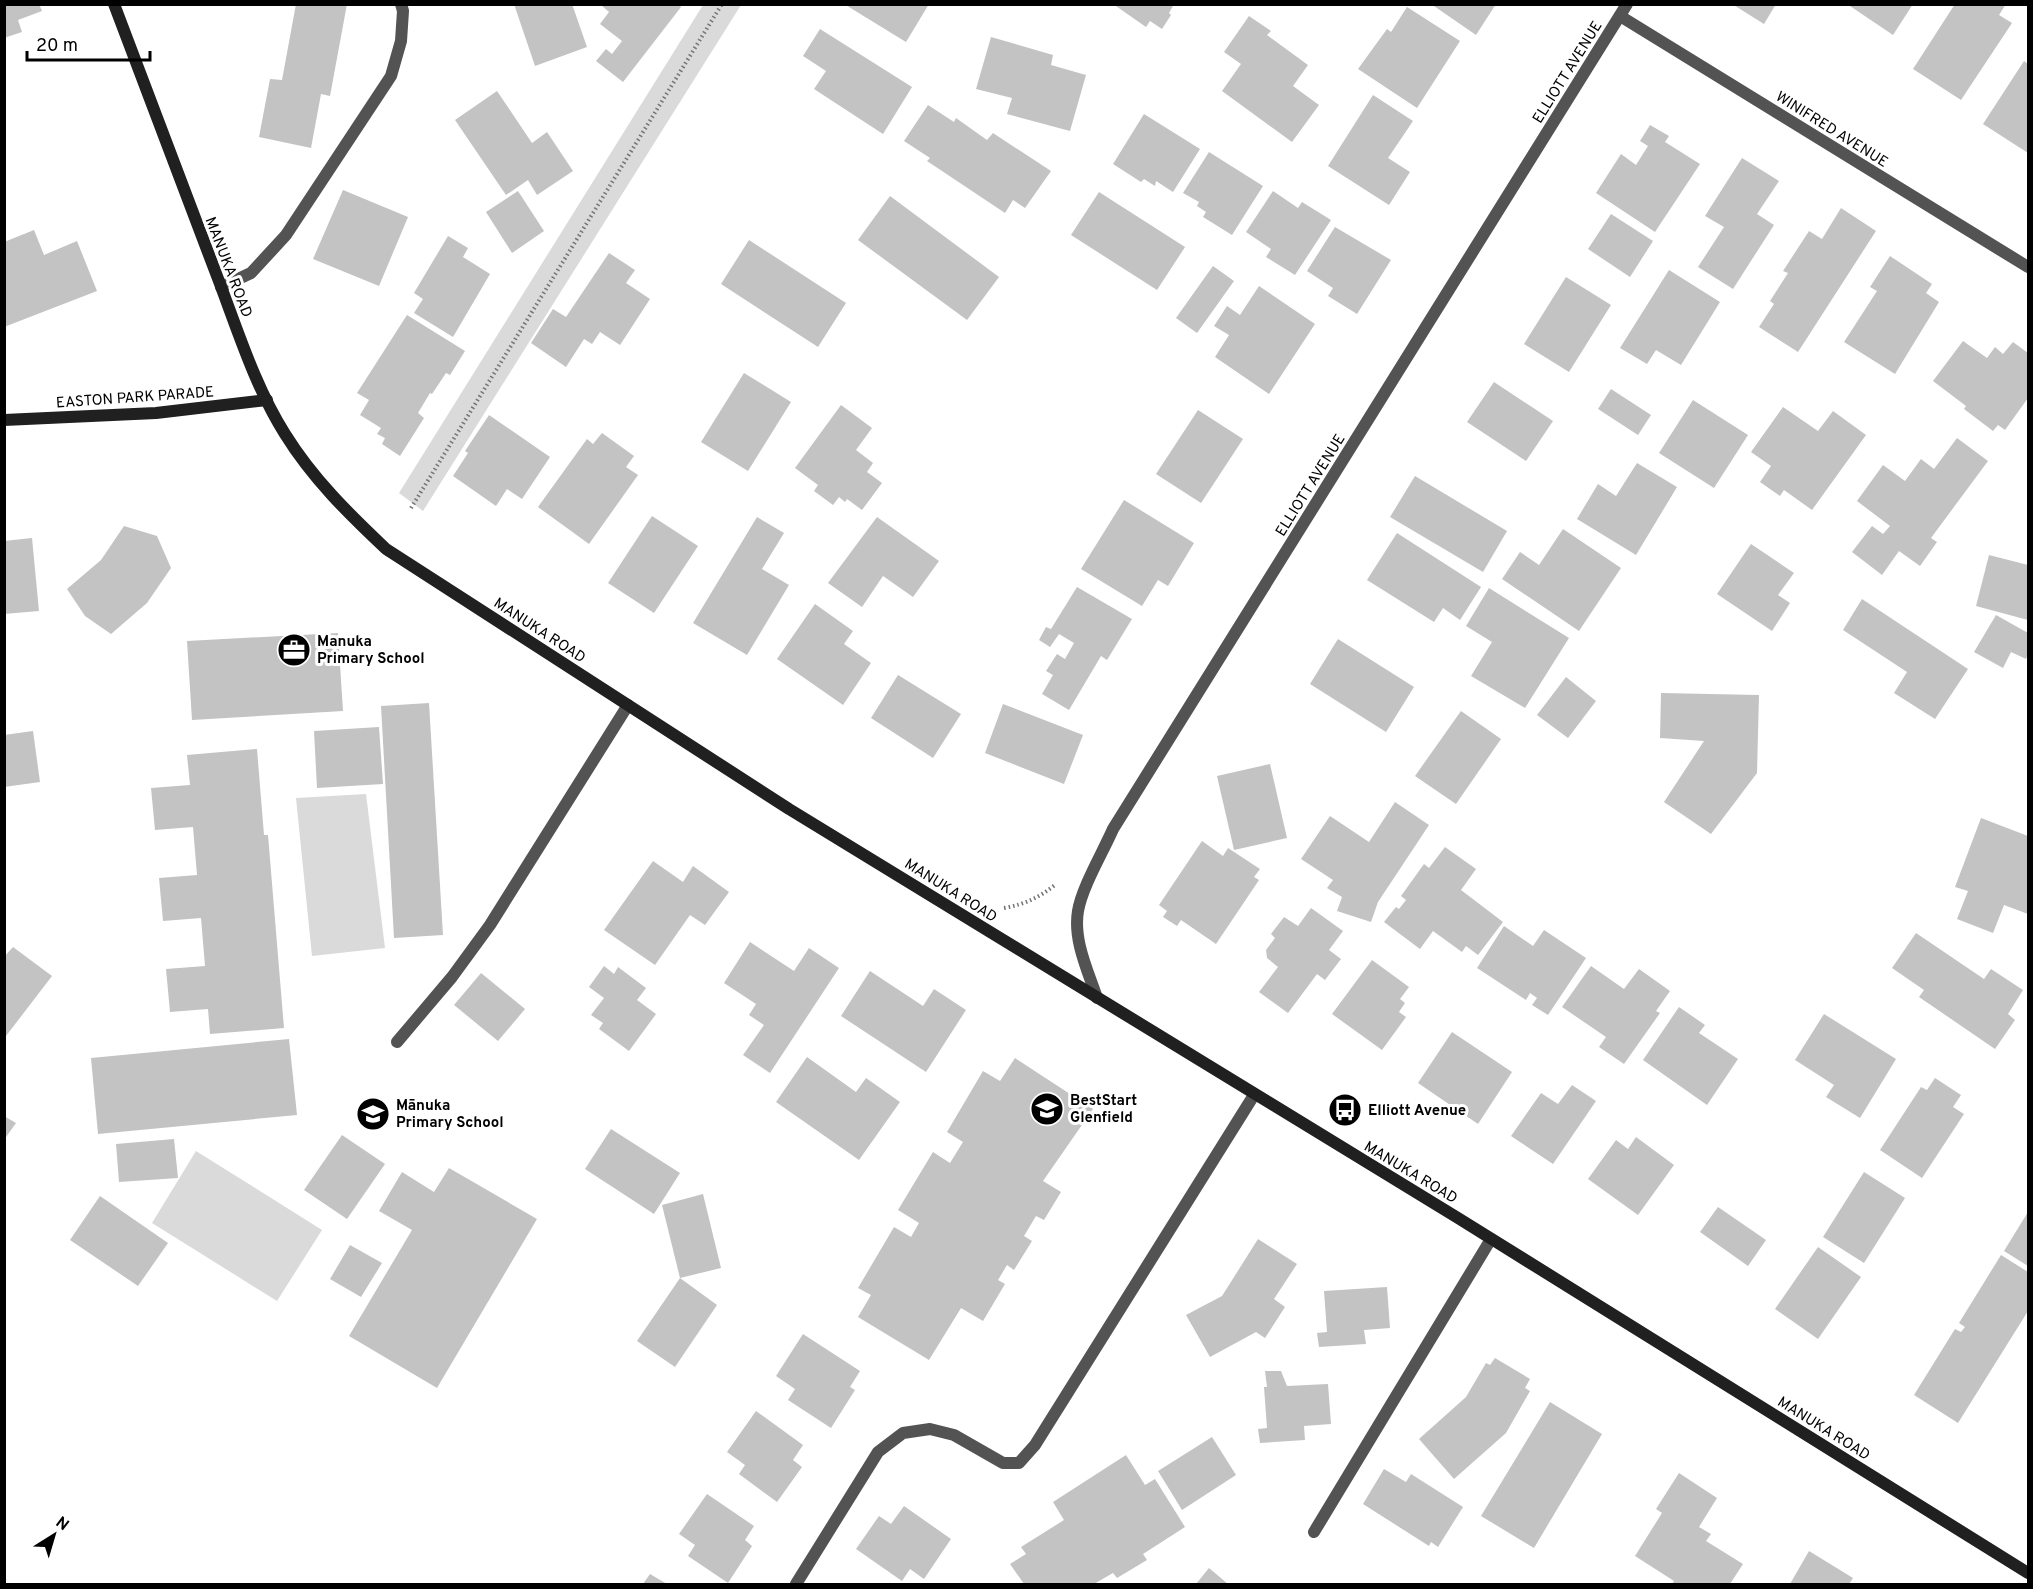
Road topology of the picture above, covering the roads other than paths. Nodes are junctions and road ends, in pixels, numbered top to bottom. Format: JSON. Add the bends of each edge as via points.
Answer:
{"nodes":[{"id":1,"x":114,"y":4,"type":"edge"},
{"id":2,"x":401,"y":4,"type":"edge"},
{"id":3,"x":1627,"y":4,"type":"edge"},
{"id":4,"x":1620,"y":16,"type":"junction"},
{"id":5,"x":2028,"y":267,"type":"edge"},
{"id":6,"x":221,"y":287,"type":"junction"},
{"id":7,"x":267,"y":400,"type":"junction"},
{"id":8,"x":4,"y":420,"type":"edge"},
{"id":9,"x":628,"y":705,"type":"junction"},
{"id":10,"x":1097,"y":998,"type":"junction"},
{"id":11,"x":397,"y":1042,"type":"dead end"},
{"id":12,"x":1254,"y":1095,"type":"junction"},
{"id":13,"x":1491,"y":1239,"type":"junction"},
{"id":14,"x":1314,"y":1532,"type":"dead end"},
{"id":15,"x":2028,"y":1573,"type":"edge"},
{"id":16,"x":796,"y":1584,"type":"edge"}],
"edges":[{"from":1,"to":6,"type":"street","name":"MANUKA ROAD"},
{"from":2,"to":6,"type":"street","via":[[401,41],[391,76],[286,235],[251,273]]},
{"from":3,"to":4,"type":"street","name":"ELLIOTT AVENUE"},
{"from":4,"to":5,"type":"street","name":"WINIFRED AVENUE"},
{"from":4,"to":10,"type":"street","name":"ELLIOTT AVENUE","via":[[1113,829],[1078,912],[1079,944]]},
{"from":6,"to":7,"type":"street","name":"MANUKA ROAD"},
{"from":7,"to":8,"type":"street","name":"EASTON PARK PARADE","via":[[156,413]]},
{"from":7,"to":9,"type":"street","name":"MANUKA ROAD","via":[[301,458],[342,508],[386,549]]},
{"from":9,"to":10,"type":"street","name":"MANUKA ROAD"},
{"from":9,"to":11,"type":"street","via":[[490,925]]},
{"from":10,"to":12,"type":"street","name":"MANUKA ROAD"},
{"from":12,"to":13,"type":"street","name":"MANUKA ROAD"},
{"from":12,"to":16,"type":"street","via":[[1051,1421],[1019,1463],[1003,1463],[954,1435],[930,1429],[903,1432],[879,1452]]},
{"from":13,"to":14,"type":"street"},
{"from":13,"to":15,"type":"street","name":"MANUKA ROAD"}]}
